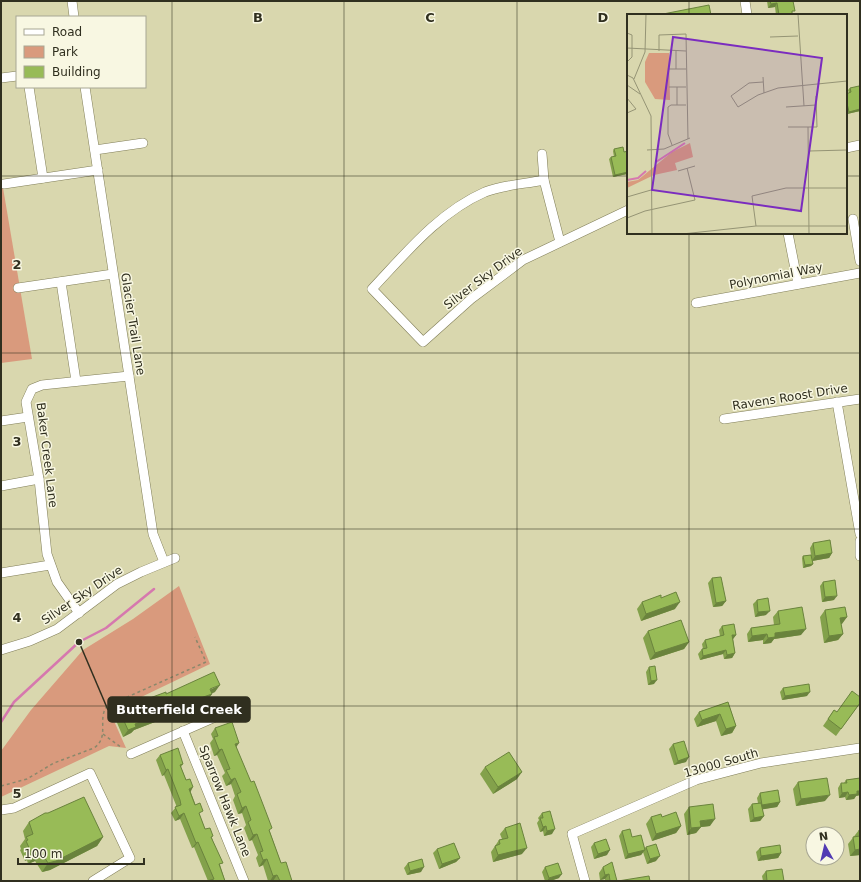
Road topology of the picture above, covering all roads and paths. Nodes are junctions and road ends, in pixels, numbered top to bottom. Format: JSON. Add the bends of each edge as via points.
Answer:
{"nodes":[{"id":1,"x":72,"y":1,"type":"edge"},
{"id":2,"x":745,"y":1,"type":"edge"},
{"id":3,"x":747,"y":14,"type":"edge"},
{"id":4,"x":74,"y":16,"type":"edge"},
{"id":5,"x":16,"y":76,"type":"edge"},
{"id":6,"x":1,"y":78,"type":"edge"},
{"id":7,"x":29,"y":88,"type":"edge"},
{"id":8,"x":85,"y":88,"type":"edge"},
{"id":9,"x":143,"y":143,"type":"dead end"},
{"id":10,"x":860,"y":145,"type":"edge"},
{"id":11,"x":847,"y":148,"type":"edge"},
{"id":12,"x":95,"y":150,"type":"junction"},
{"id":13,"x":542,"y":154,"type":"dead end"},
{"id":14,"x":98,"y":170,"type":"junction"},
{"id":15,"x":43,"y":178,"type":"junction"},
{"id":16,"x":544,"y":180,"type":"junction"},
{"id":17,"x":4,"y":184,"type":"dead end"},
{"id":18,"x":627,"y":210,"type":"edge"},
{"id":19,"x":852,"y":219,"type":"dead end"},
{"id":20,"x":788,"y":234,"type":"edge"},
{"id":21,"x":560,"y":242,"type":"junction"},
{"id":22,"x":860,"y":261,"type":"edge"},
{"id":23,"x":860,"y":273,"type":"edge"},
{"id":24,"x":113,"y":274,"type":"junction"},
{"id":25,"x":61,"y":282,"type":"junction"},
{"id":26,"x":798,"y":284,"type":"junction"},
{"id":27,"x":18,"y":288,"type":"dead end"},
{"id":28,"x":696,"y":303,"type":"dead end"},
{"id":29,"x":129,"y":376,"type":"junction"},
{"id":30,"x":76,"y":381,"type":"junction"},
{"id":31,"x":860,"y":399,"type":"edge"},
{"id":32,"x":837,"y":402,"type":"junction"},
{"id":33,"x":28,"y":417,"type":"junction"},
{"id":34,"x":724,"y":419,"type":"dead end"},
{"id":35,"x":1,"y":422,"type":"edge"},
{"id":36,"x":39,"y":479,"type":"junction"},
{"id":37,"x":1,"y":486,"type":"edge"},
{"id":38,"x":860,"y":534,"type":"edge"},
{"id":39,"x":860,"y":541,"type":"edge"},
{"id":40,"x":860,"y":556,"type":"edge"},
{"id":41,"x":175,"y":558,"type":"dead end"},
{"id":42,"x":164,"y":562,"type":"junction"},
{"id":43,"x":50,"y":565,"type":"junction"},
{"id":44,"x":1,"y":572,"type":"edge"},
{"id":45,"x":79,"y":613,"type":"junction"},
{"id":46,"x":195,"y":638,"type":"dead end"},
{"id":47,"x":1,"y":650,"type":"edge"},
{"id":48,"x":227,"y":712,"type":"dead end"},
{"id":49,"x":184,"y":731,"type":"junction"},
{"id":50,"x":103,"y":734,"type":"junction"},
{"id":51,"x":122,"y":748,"type":"dead end"},
{"id":52,"x":860,"y":748,"type":"edge"},
{"id":53,"x":132,"y":754,"type":"dead end"},
{"id":54,"x":1,"y":786,"type":"edge"},
{"id":55,"x":1,"y":810,"type":"edge"},
{"id":56,"x":93,"y":881,"type":"edge"},
{"id":57,"x":244,"y":881,"type":"edge"},
{"id":58,"x":585,"y":881,"type":"edge"}],
"edges":[{"from":1,"to":4,"type":"street"},
{"from":2,"to":3,"type":"street"},
{"from":5,"to":6,"type":"street"},
{"from":7,"to":15,"type":"street"},
{"from":8,"to":12,"type":"street","name":"Glacier Trail Lane"},
{"from":9,"to":12,"type":"street"},
{"from":10,"to":11,"type":"street"},
{"from":12,"to":14,"type":"street","name":"Glacier Trail Lane"},
{"from":13,"to":16,"type":"street"},
{"from":14,"to":15,"type":"street"},
{"from":14,"to":24,"type":"street","name":"Glacier Trail Lane"},
{"from":15,"to":17,"type":"street"},
{"from":16,"to":21,"type":"street"},
{"from":16,"to":21,"type":"street","name":"Silver Sky Drive","via":[[486,192],[465,202],[417,242],[372,289],[423,342],[471,299],[523,260]]},
{"from":18,"to":21,"type":"street","name":"Silver Sky Drive"},
{"from":19,"to":22,"type":"street"},
{"from":20,"to":26,"type":"street"},
{"from":23,"to":26,"type":"street","name":"Polynomial Way"},
{"from":24,"to":25,"type":"street"},
{"from":24,"to":29,"type":"street","name":"Glacier Trail Lane"},
{"from":25,"to":27,"type":"street"},
{"from":25,"to":30,"type":"street"},
{"from":26,"to":28,"type":"street","name":"Polynomial Way"},
{"from":29,"to":30,"type":"street","name":"Baker Creek Lane"},
{"from":29,"to":42,"type":"street","name":"Glacier Trail Lane","via":[[153,534]]},
{"from":30,"to":33,"type":"street","name":"Baker Creek Lane","via":[[42,384],[32,389],[26,402]]},
{"from":31,"to":32,"type":"street","name":"Ravens Roost Drive"},
{"from":32,"to":34,"type":"street","name":"Ravens Roost Drive"},
{"from":32,"to":38,"type":"street"},
{"from":33,"to":35,"type":"street"},
{"from":33,"to":36,"type":"street","name":"Baker Creek Lane"},
{"from":36,"to":37,"type":"street"},
{"from":36,"to":43,"type":"street","name":"Baker Creek Lane"},
{"from":39,"to":40,"type":"street"},
{"from":41,"to":42,"type":"street","name":"Silver Sky Drive"},
{"from":42,"to":45,"type":"street","name":"Silver Sky Drive","via":[[117,584]]},
{"from":43,"to":44,"type":"street"},
{"from":43,"to":45,"type":"street","name":"Baker Creek Lane","via":[[56,582]]},
{"from":45,"to":47,"type":"street","name":"Silver Sky Drive","via":[[44,635]]},
{"from":46,"to":50,"type":"path","via":[[206,662],[107,706]]},
{"from":48,"to":49,"type":"street"},
{"from":49,"to":53,"type":"street"},
{"from":49,"to":57,"type":"street","name":"Sparrow Hawk Lane"},
{"from":50,"to":51,"type":"path"},
{"from":50,"to":54,"type":"path","via":[[101,742],[94,748],[54,763],[27,779]]},
{"from":52,"to":58,"type":"street","name":"13000 South","via":[[761,764],[696,780],[572,834]]},
{"from":55,"to":56,"type":"street","via":[[14,808],[90,773],[130,858]]}]}
